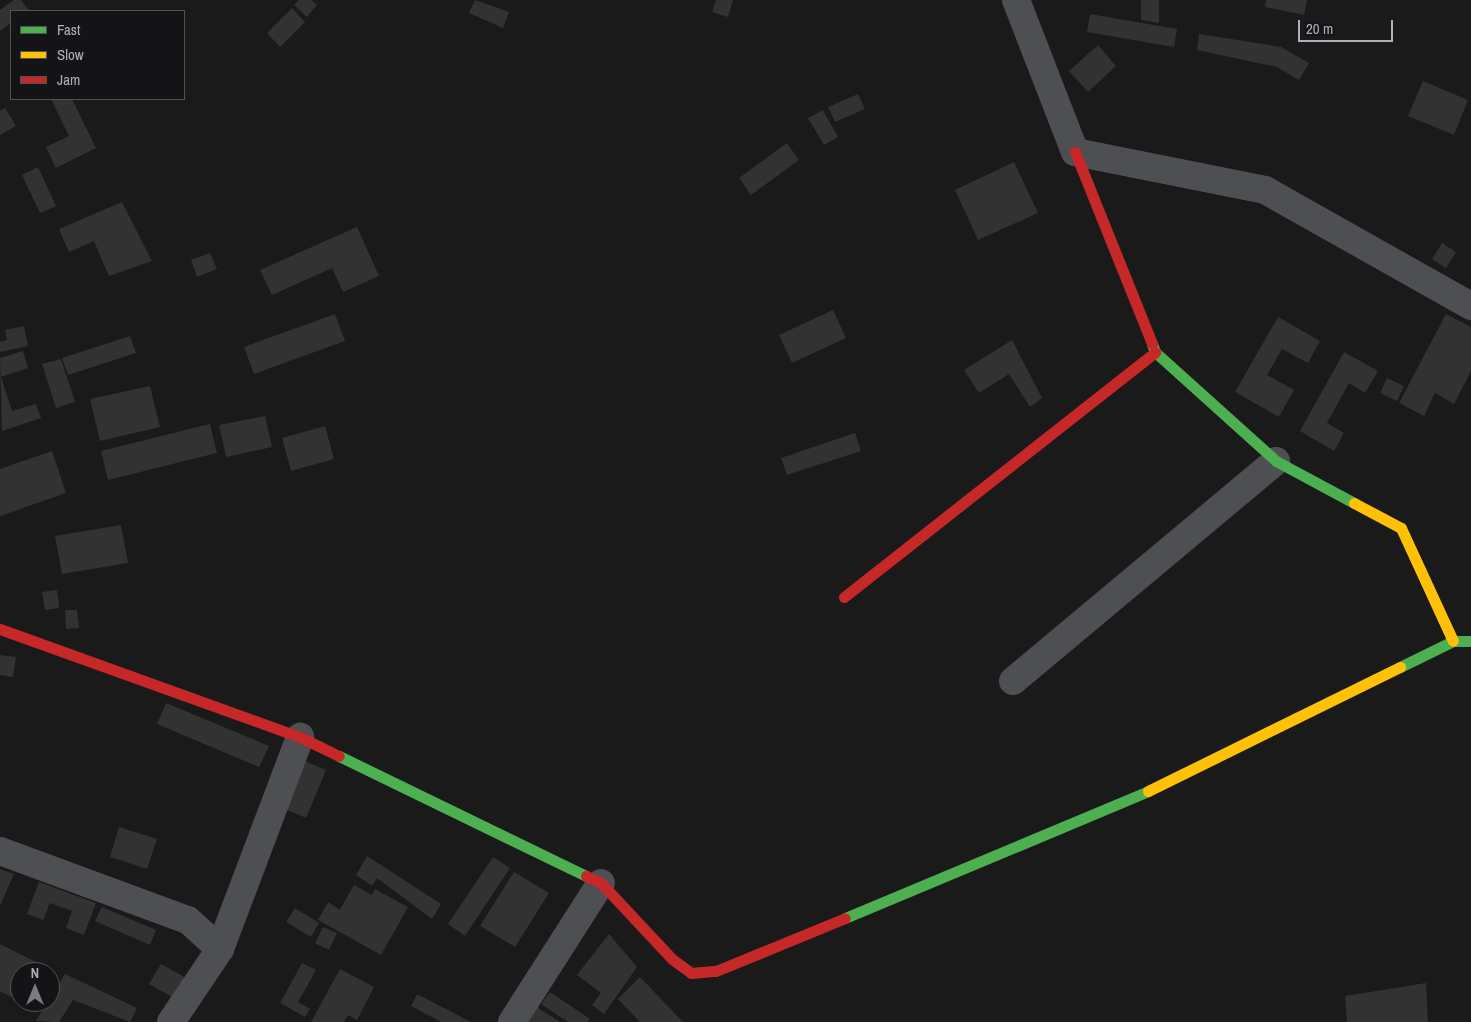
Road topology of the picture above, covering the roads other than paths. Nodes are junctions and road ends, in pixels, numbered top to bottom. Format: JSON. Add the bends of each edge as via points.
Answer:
{"nodes":[{"id":1,"x":1016,"y":0,"type":"edge"},
{"id":2,"x":1075,"y":152,"type":"junction"},
{"id":3,"x":1471,"y":306,"type":"edge"},
{"id":4,"x":1154,"y":352,"type":"junction"},
{"id":5,"x":1276,"y":461,"type":"junction"},
{"id":6,"x":844,"y":597,"type":"dead end"},
{"id":7,"x":0,"y":628,"type":"edge"},
{"id":8,"x":1453,"y":641,"type":"junction"},
{"id":9,"x":1471,"y":641,"type":"edge"},
{"id":10,"x":1013,"y":681,"type":"dead end"},
{"id":11,"x":300,"y":737,"type":"junction"},
{"id":12,"x":0,"y":851,"type":"edge"},
{"id":13,"x":601,"y":883,"type":"junction"},
{"id":14,"x":220,"y":949,"type":"junction"},
{"id":15,"x":172,"y":1022,"type":"edge"},
{"id":16,"x":512,"y":1022,"type":"edge"}],
"edges":[{"from":1,"to":2,"type":"street"},
{"from":2,"to":3,"type":"street","via":[[1265,190]]},
{"from":2,"to":4,"type":"street"},
{"from":4,"to":5,"type":"street"},
{"from":4,"to":6,"type":"street"},
{"from":5,"to":8,"type":"street","via":[[1401,528]]},
{"from":5,"to":10,"type":"street"},
{"from":7,"to":11,"type":"street"},
{"from":8,"to":9,"type":"street"},
{"from":8,"to":13,"type":"street","via":[[1144,793],[716,970],[691,973],[672,959]]},
{"from":11,"to":13,"type":"street"},
{"from":11,"to":14,"type":"street"},
{"from":12,"to":14,"type":"street","via":[[188,920]]},
{"from":13,"to":16,"type":"street"},
{"from":14,"to":15,"type":"street"}]}
